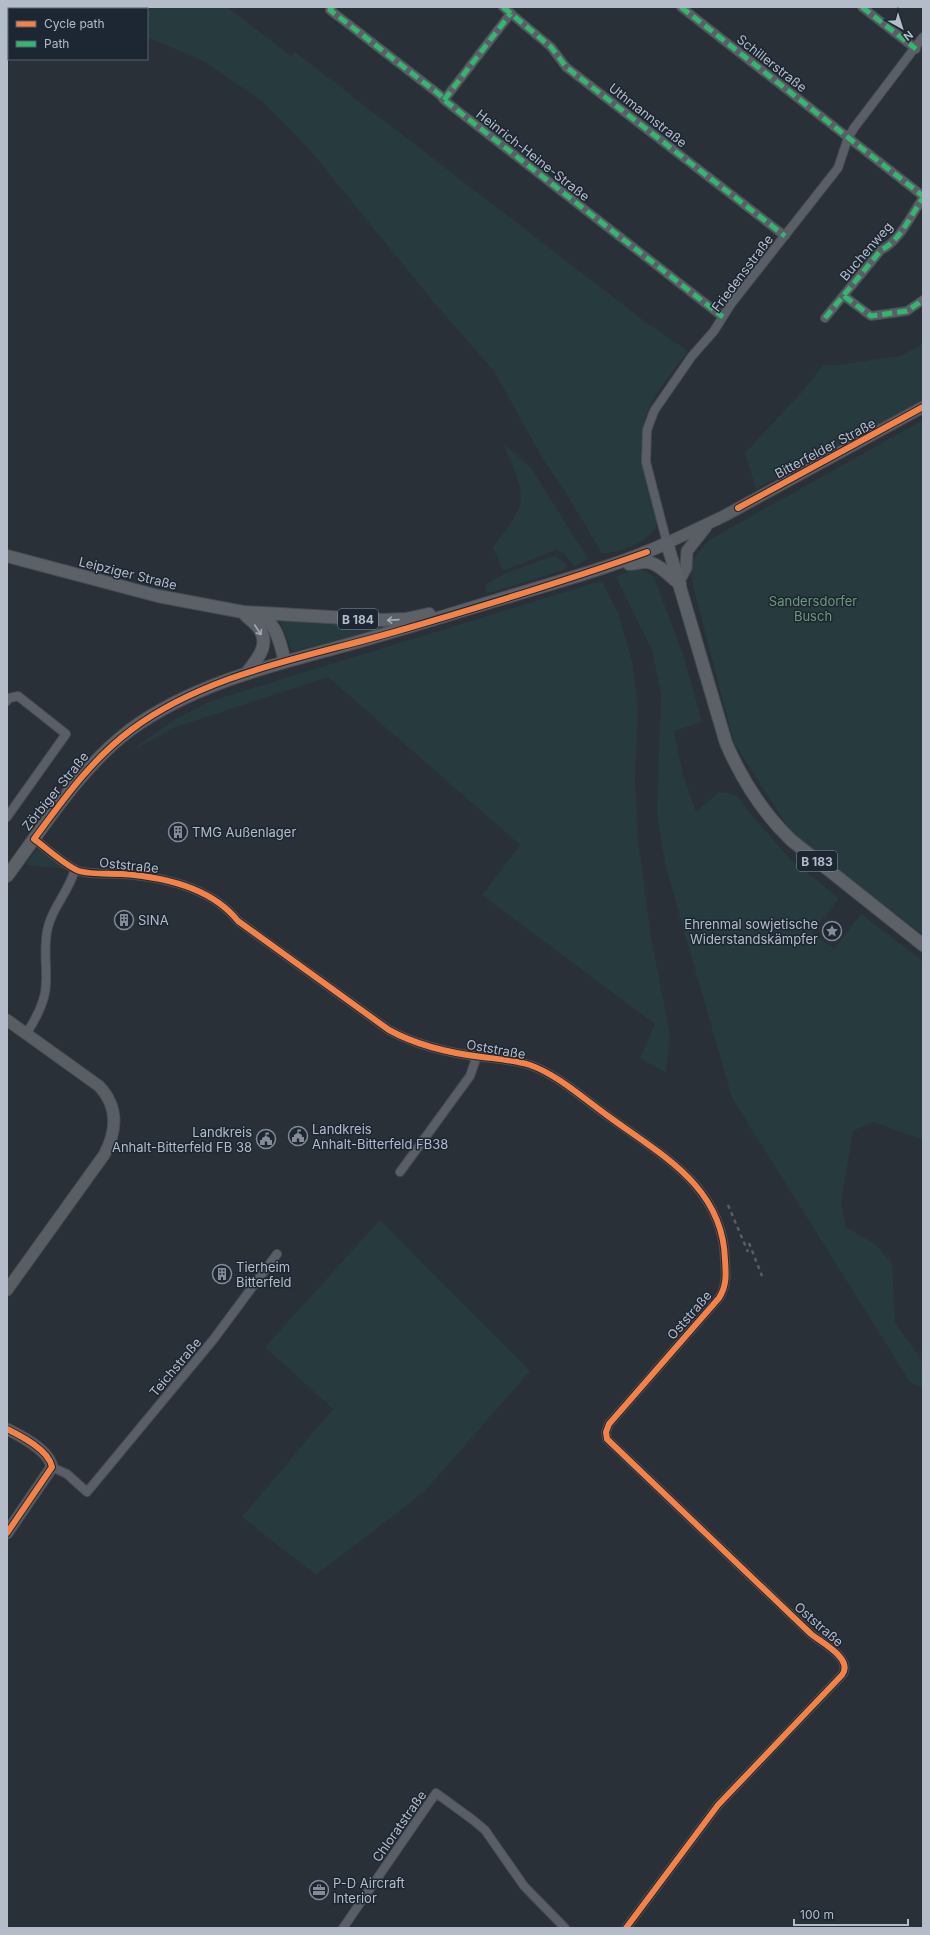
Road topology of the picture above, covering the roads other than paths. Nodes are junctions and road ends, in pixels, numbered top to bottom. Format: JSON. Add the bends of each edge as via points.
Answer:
{"nodes":[{"id":1,"x":503,"y":7,"type":"edge"},
{"id":2,"x":681,"y":7,"type":"edge"},
{"id":3,"x":862,"y":7,"type":"edge"},
{"id":4,"x":331,"y":9,"type":"edge"},
{"id":5,"x":511,"y":13,"type":"junction"},
{"id":6,"x":923,"y":37,"type":"edge"},
{"id":7,"x":916,"y":49,"type":"junction"},
{"id":8,"x":444,"y":100,"type":"junction"},
{"id":9,"x":848,"y":138,"type":"junction"},
{"id":10,"x":923,"y":197,"type":"edge"},
{"id":11,"x":785,"y":236,"type":"junction"},
{"id":12,"x":844,"y":296,"type":"junction"},
{"id":13,"x":923,"y":300,"type":"edge"},
{"id":14,"x":723,"y":317,"type":"junction"},
{"id":15,"x":825,"y":318,"type":"dead end"},
{"id":16,"x":923,"y":408,"type":"edge"},
{"id":17,"x":709,"y":524,"type":"junction"},
{"id":18,"x":667,"y":543,"type":"junction"},
{"id":19,"x":7,"y":556,"type":"edge"},
{"id":20,"x":617,"y":562,"type":"junction"},
{"id":21,"x":680,"y":582,"type":"junction"},
{"id":22,"x":242,"y":612,"type":"junction"},
{"id":23,"x":459,"y":612,"type":"junction"},
{"id":24,"x":256,"y":613,"type":"junction"},
{"id":25,"x":284,"y":662,"type":"junction"},
{"id":26,"x":246,"y":674,"type":"junction"},
{"id":27,"x":7,"y":701,"type":"edge"},
{"id":28,"x":7,"y":817,"type":"edge"},
{"id":29,"x":34,"y":839,"type":"junction"},
{"id":30,"x":75,"y":869,"type":"junction"},
{"id":31,"x":7,"y":876,"type":"edge"},
{"id":32,"x":923,"y":945,"type":"edge"},
{"id":33,"x":7,"y":1020,"type":"edge"},
{"id":34,"x":26,"y":1034,"type":"junction"},
{"id":35,"x":477,"y":1056,"type":"junction"},
{"id":36,"x":400,"y":1172,"type":"dead end"},
{"id":37,"x":277,"y":1254,"type":"dead end"},
{"id":38,"x":7,"y":1290,"type":"edge"},
{"id":39,"x":7,"y":1429,"type":"edge"},
{"id":40,"x":52,"y":1466,"type":"junction"},
{"id":41,"x":7,"y":1533,"type":"edge"},
{"id":42,"x":343,"y":1928,"type":"edge"},
{"id":43,"x":565,"y":1928,"type":"edge"},
{"id":44,"x":626,"y":1928,"type":"edge"}],
"edges":[{"from":1,"to":5,"type":"street","name":"Uthmannstraße"},
{"from":2,"to":9,"type":"street","name":"Schillerstraße"},
{"from":3,"to":7,"type":"street"},
{"from":4,"to":8,"type":"street","name":"Heinrich-Heine-Straße"},
{"from":5,"to":8,"type":"street"},
{"from":5,"to":11,"type":"street","name":"Uthmannstraße","via":[[556,52],[566,67]]},
{"from":6,"to":7,"type":"street","name":"Friedensstraße"},
{"from":7,"to":9,"type":"street","name":"Friedensstraße"},
{"from":8,"to":14,"type":"street","name":"Heinrich-Heine-Straße"},
{"from":9,"to":10,"type":"street","name":"Schillerstraße"},
{"from":9,"to":11,"type":"street","name":"Friedensstraße","via":[[838,168]]},
{"from":10,"to":12,"type":"street","name":"Buchenweg","via":[[888,247],[881,250]]},
{"from":11,"to":14,"type":"street","name":"Friedensstraße"},
{"from":12,"to":13,"type":"street","via":[[871,316],[907,311]]},
{"from":12,"to":15,"type":"street","name":"Buchenweg"},
{"from":14,"to":18,"type":"street","name":"Friedensstraße","via":[[662,397],[647,430],[646,462]]},
{"from":16,"to":17,"type":"street","name":"Bitterfelder Straße"},
{"from":17,"to":18,"type":"street","name":"Bitterfelder Straße"},
{"from":17,"to":21,"type":"street","via":[[687,550],[686,568]]},
{"from":18,"to":20,"type":"main road","name":"Zörbiger Straße"},
{"from":18,"to":21,"type":"main road","number":"B 183"},
{"from":19,"to":22,"type":"main road","name":"Leipziger Straße","number":"B 184","via":[[158,596]]},
{"from":20,"to":21,"type":"main road","via":[[652,563]]},
{"from":20,"to":23,"type":"main road","name":"Zörbiger Straße"},
{"from":21,"to":32,"type":"main road","number":"B 183","via":[[726,743],[738,770],[757,800],[791,840]]},
{"from":22,"to":24,"type":"main road","number":"B 184"},
{"from":22,"to":26,"type":"main road","one_way":true,"via":[[259,630],[264,643],[261,653]]},
{"from":23,"to":24,"type":"main road","number":"B 184","one_way":true,"via":[[442,610],[406,619],[382,620]]},
{"from":23,"to":25,"type":"main road","name":"Zörbiger Straße"},
{"from":24,"to":25,"type":"main road","via":[[273,626]]},
{"from":25,"to":26,"type":"main road","name":"Zörbiger Straße"},
{"from":26,"to":29,"type":"main road","name":"Zörbiger Straße","via":[[192,695],[130,730],[81,776]]},
{"from":27,"to":28,"type":"street","via":[[18,696],[66,734]]},
{"from":29,"to":30,"type":"street","name":"Oststraße"},
{"from":29,"to":31,"type":"main road","name":"Zörbiger Straße"},
{"from":30,"to":34,"type":"street","via":[[49,923],[45,955],[45,993],[36,1018]]},
{"from":30,"to":35,"type":"street","name":"Oststraße","via":[[148,876],[204,893],[226,908],[238,921],[390,1030],[420,1044]]},
{"from":33,"to":34,"type":"street"},
{"from":34,"to":38,"type":"street","via":[[95,1083],[106,1094],[113,1108],[114,1127],[108,1148]]},
{"from":35,"to":36,"type":"street","via":[[470,1076]]},
{"from":35,"to":44,"type":"street","name":"Oststraße","via":[[519,1062],[551,1076],[681,1169],[705,1195],[724,1237],[724,1290],[609,1424],[607,1439],[811,1634],[845,1663],[842,1675],[718,1805]]},
{"from":37,"to":40,"type":"street","name":"Teichstraße","via":[[213,1340],[87,1492],[67,1474]]},
{"from":39,"to":40,"type":"street","via":[[40,1449]]},
{"from":40,"to":41,"type":"street"},
{"from":42,"to":43,"type":"street","name":"Chloratstraße","via":[[436,1793],[484,1830],[524,1886]]}]}
